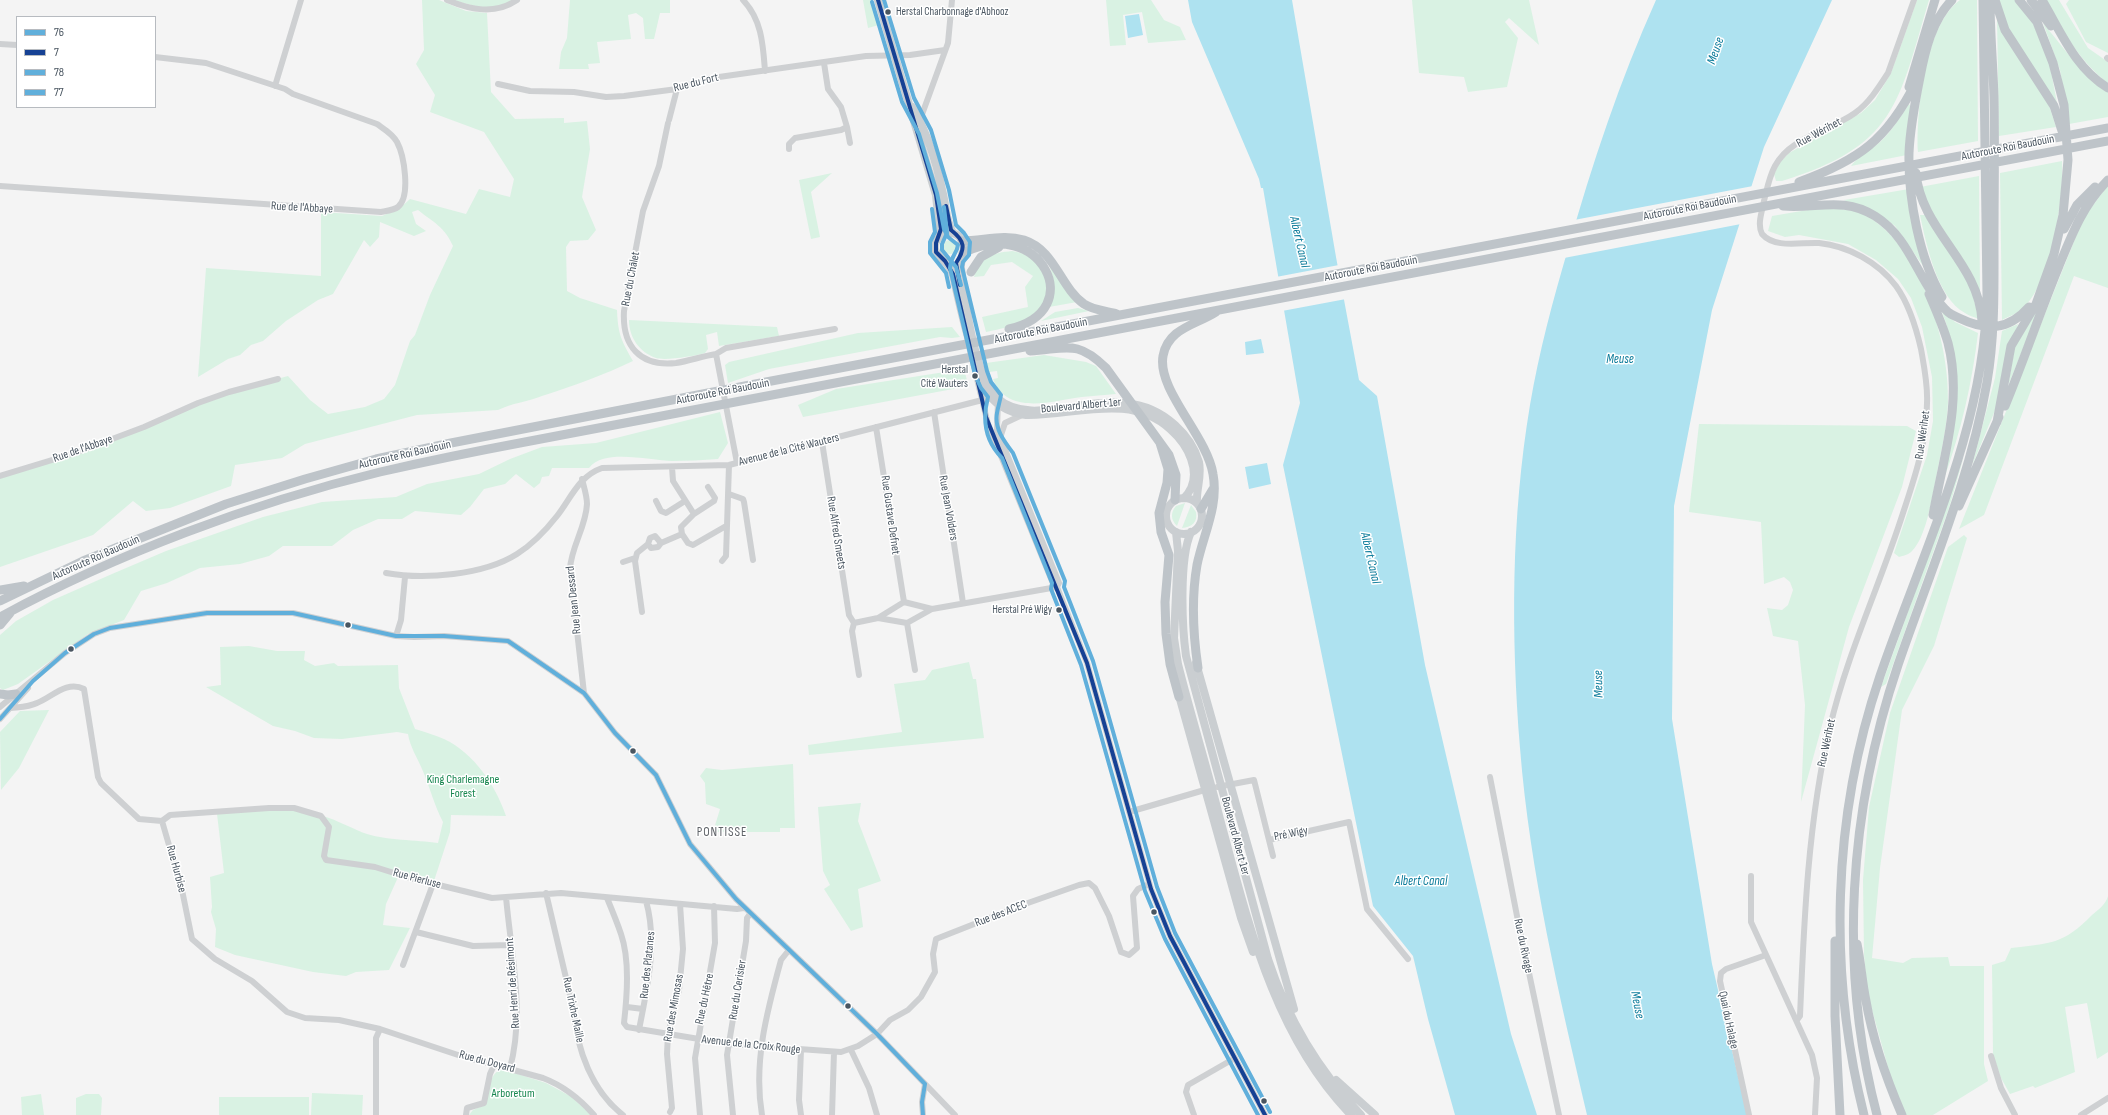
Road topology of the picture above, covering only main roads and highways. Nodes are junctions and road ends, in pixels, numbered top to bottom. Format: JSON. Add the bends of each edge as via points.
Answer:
{"nodes":[{"id":1,"x":878,"y":0,"type":"edge"},
{"id":2,"x":1935,"y":0,"type":"edge"},
{"id":3,"x":1945,"y":0,"type":"edge"},
{"id":4,"x":1952,"y":0,"type":"edge"},
{"id":5,"x":1983,"y":0,"type":"edge"},
{"id":6,"x":1990,"y":0,"type":"edge"},
{"id":7,"x":1995,"y":0,"type":"edge"},
{"id":8,"x":2020,"y":0,"type":"edge"},
{"id":9,"x":2031,"y":0,"type":"edge"},
{"id":10,"x":2042,"y":0,"type":"edge"},
{"id":11,"x":1938,"y":19,"type":"junction"},
{"id":12,"x":2069,"y":47,"type":"junction"},
{"id":13,"x":1921,"y":72,"type":"junction"},
{"id":14,"x":2108,"y":88,"type":"edge"},
{"id":15,"x":908,"y":100,"type":"junction"},
{"id":16,"x":1896,"y":116,"type":"junction"},
{"id":17,"x":2108,"y":128,"type":"edge"},
{"id":18,"x":1912,"y":130,"type":"junction"},
{"id":19,"x":2108,"y":141,"type":"edge"},
{"id":20,"x":2108,"y":176,"type":"edge"},
{"id":21,"x":2108,"y":180,"type":"edge"},
{"id":22,"x":2067,"y":182,"type":"junction"},
{"id":23,"x":1776,"y":191,"type":"junction"},
{"id":24,"x":1772,"y":205,"type":"junction"},
{"id":25,"x":953,"y":233,"type":"junction"},
{"id":26,"x":940,"y":236,"type":"junction"},
{"id":27,"x":962,"y":240,"type":"junction"},
{"id":28,"x":2057,"y":243,"type":"junction"},
{"id":29,"x":1009,"y":245,"type":"junction"},
{"id":30,"x":962,"y":254,"type":"junction"},
{"id":31,"x":945,"y":261,"type":"junction"},
{"id":32,"x":971,"y":272,"type":"joint"},
{"id":33,"x":1921,"y":274,"type":"junction"},
{"id":34,"x":2044,"y":283,"type":"junction"},
{"id":35,"x":968,"y":302,"type":"junction"},
{"id":36,"x":1221,"y":310,"type":"junction"},
{"id":37,"x":1118,"y":315,"type":"junction"},
{"id":38,"x":1963,"y":320,"type":"junction"},
{"id":39,"x":988,"y":339,"type":"junction"},
{"id":40,"x":1024,"y":347,"type":"junction"},
{"id":41,"x":1983,"y":354,"type":"junction"},
{"id":42,"x":996,"y":400,"type":"junction"},
{"id":43,"x":1076,"y":405,"type":"junction"},
{"id":44,"x":1996,"y":422,"type":"junction"},
{"id":45,"x":1160,"y":443,"type":"junction"},
{"id":46,"x":1214,"y":486,"type":"junction"},
{"id":47,"x":1184,"y":498,"type":"junction"},
{"id":48,"x":1175,"y":500,"type":"junction"},
{"id":49,"x":1199,"y":506,"type":"junction"},
{"id":50,"x":1176,"y":532,"type":"junction"},
{"id":51,"x":1191,"y":532,"type":"junction"},
{"id":52,"x":1945,"y":534,"type":"junction"},
{"id":53,"x":1928,"y":543,"type":"junction"},
{"id":54,"x":31,"y":585,"type":"junction"},
{"id":55,"x":0,"y":590,"type":"edge"},
{"id":56,"x":0,"y":602,"type":"edge"},
{"id":57,"x":14,"y":610,"type":"junction"},
{"id":58,"x":1183,"y":612,"type":"junction"},
{"id":59,"x":0,"y":617,"type":"edge"},
{"id":60,"x":0,"y":625,"type":"edge"},
{"id":61,"x":1198,"y":668,"type":"junction"},
{"id":62,"x":0,"y":694,"type":"edge"},
{"id":63,"x":19,"y":694,"type":"road end"},
{"id":64,"x":1182,"y":695,"type":"junction"},
{"id":65,"x":1840,"y":916,"type":"junction"},
{"id":66,"x":1853,"y":931,"type":"junction"},
{"id":67,"x":1275,"y":994,"type":"junction"},
{"id":68,"x":1302,"y":1035,"type":"junction"},
{"id":69,"x":1315,"y":1059,"type":"junction"},
{"id":70,"x":1351,"y":1115,"type":"edge"},
{"id":71,"x":1361,"y":1115,"type":"edge"},
{"id":72,"x":1375,"y":1115,"type":"edge"},
{"id":73,"x":1840,"y":1115,"type":"edge"},
{"id":74,"x":1864,"y":1115,"type":"edge"},
{"id":75,"x":1877,"y":1115,"type":"edge"},
{"id":76,"x":1902,"y":1115,"type":"edge"}],
"edges":[{"from":1,"to":15,"type":"main road"},
{"from":2,"to":16,"type":"highway","via":[[1911,82]]},
{"from":3,"to":11,"type":"highway"},
{"from":4,"to":11,"type":"highway"},
{"from":5,"to":41,"type":"highway","via":[[1987,295]]},
{"from":6,"to":52,"type":"highway","via":[[1994,125],[1994,318],[1982,407]]},
{"from":7,"to":22,"type":"highway","via":[[2005,30],[2059,117]]},
{"from":8,"to":22,"type":"highway","via":[[2040,28],[2054,63],[2061,90],[2067,128]]},
{"from":9,"to":12,"type":"highway"},
{"from":10,"to":12,"type":"highway"},
{"from":11,"to":13,"type":"highway","via":[[1928,43]]},
{"from":12,"to":14,"type":"highway","via":[[2087,72]]},
{"from":13,"to":16,"type":"highway"},
{"from":13,"to":18,"type":"highway"},
{"from":15,"to":25,"type":"main road","via":[[920,120],[940,181],[948,222]]},
{"from":15,"to":26,"type":"main road","via":[[936,195]]},
{"from":16,"to":23,"type":"highway","via":[[1875,141],[1855,157],[1830,171]]},
{"from":17,"to":23,"type":"highway","name":"Autoroute Roi Baudouin"},
{"from":18,"to":38,"type":"highway","via":[[1909,153],[1911,185],[1922,247],[1938,289],[1952,310]]},
{"from":18,"to":41,"type":"highway","via":[[1916,180],[1921,199],[1927,213],[1969,275],[1978,294]]},
{"from":19,"to":24,"type":"highway","name":"Autoroute Roi Baudouin"},
{"from":20,"to":28,"type":"highway","via":[[2077,205]]},
{"from":21,"to":44,"type":"highway","via":[[2092,197],[2078,219],[2006,405]]},
{"from":22,"to":28,"type":"highway"},
{"from":23,"to":37,"type":"highway","name":"Autoroute Roi Baudouin"},
{"from":24,"to":33,"type":"highway","via":[[1796,207],[1843,204],[1862,210],[1892,229]]},
{"from":24,"to":36,"type":"highway","name":"Autoroute Roi Baudouin"},
{"from":25,"to":26,"type":"main road"},
{"from":25,"to":27,"type":"main road"},
{"from":26,"to":31,"type":"main road","via":[[935,247],[938,256]]},
{"from":27,"to":30,"type":"main road"},
{"from":27,"to":37,"type":"highway","via":[[1010,238],[1029,242],[1041,250],[1084,304]]},
{"from":28,"to":34,"type":"highway"},
{"from":29,"to":30,"type":"highway","via":[[971,248]]},
{"from":29,"to":32,"type":"highway","via":[[985,254],[977,261]]},
{"from":29,"to":39,"type":"highway","via":[[1025,249],[1042,262],[1048,275],[1049,296],[1041,312],[1028,323],[1000,331]]},
{"from":30,"to":31,"type":"main road","via":[[954,261]]},
{"from":30,"to":35,"type":"main road","via":[[961,267]]},
{"from":31,"to":42,"type":"main road","via":[[953,274],[975,368],[980,381]]},
{"from":32,"to":35,"type":"main road"},
{"from":33,"to":38,"type":"highway","via":[[1949,313]]},
{"from":33,"to":53,"type":"highway","via":[[1948,344],[1953,390],[1950,430]]},
{"from":34,"to":38,"type":"highway","via":[[2026,310],[2008,323],[1985,327]]},
{"from":34,"to":44,"type":"highway","via":[[2036,304],[2011,346]]},
{"from":35,"to":42,"type":"main road","via":[[981,373]]},
{"from":35,"to":43,"type":"main road","via":[[984,369],[996,390],[1010,400],[1026,405]]},
{"from":36,"to":40,"type":"highway","name":"Autoroute Roi Baudouin"},
{"from":36,"to":46,"type":"highway","via":[[1179,331],[1169,341],[1162,360],[1169,386],[1208,456]]},
{"from":37,"to":39,"type":"highway","name":"Autoroute Roi Baudouin"},
{"from":39,"to":54,"type":"highway","name":"Autoroute Roi Baudouin","via":[[451,443],[305,478],[163,528]]},
{"from":40,"to":45,"type":"highway","via":[[1030,352],[1061,347],[1078,349],[1096,359]]},
{"from":40,"to":57,"type":"highway","name":"Autoroute Roi Baudouin","via":[[380,472],[232,516],[163,542],[94,571]]},
{"from":41,"to":53,"type":"highway","via":[[1966,433]]},
{"from":42,"to":43,"type":"main road","name":"Boulevard Albert 1er","via":[[1024,410]]},
{"from":42,"to":47,"type":"main road","name":"Boulevard Albert 1er","via":[[1022,415],[1116,408],[1154,417],[1172,431],[1190,456],[1193,483]]},
{"from":43,"to":49,"type":"main road","name":"Boulevard Albert 1er","via":[[1115,402],[1134,404],[1155,411],[1169,420],[1187,439],[1197,458],[1200,473]]},
{"from":44,"to":52,"type":"highway"},
{"from":45,"to":48,"type":"highway","via":[[1175,469]]},
{"from":45,"to":64,"type":"highway","via":[[1168,469],[1167,483],[1158,513],[1169,555],[1165,602],[1166,634],[1170,664]]},
{"from":46,"to":49,"type":"highway"},
{"from":46,"to":61,"type":"highway","via":[[1214,506],[1197,565],[1193,602]]},
{"from":47,"to":48,"type":"main road"},
{"from":47,"to":49,"type":"main road"},
{"from":48,"to":50,"type":"main road","via":[[1168,507],[1166,517],[1169,526]]},
{"from":49,"to":51,"type":"main road","name":"Boulevard Albert 1er","via":[[1202,517],[1200,525]]},
{"from":50,"to":51,"type":"main road"},
{"from":50,"to":64,"type":"main road","via":[[1178,551],[1173,652]]},
{"from":51,"to":58,"type":"main road","name":"Boulevard Albert 1er","via":[[1186,551]]},
{"from":52,"to":66,"type":"highway","via":[[1897,667],[1872,759],[1860,828]]},
{"from":53,"to":65,"type":"highway","via":[[1880,677],[1864,733],[1846,828]]},
{"from":54,"to":55,"type":"highway"},
{"from":54,"to":56,"type":"highway","name":"Autoroute Roi Baudouin"},
{"from":57,"to":59,"type":"highway","name":"Autoroute Roi Baudouin"},
{"from":57,"to":60,"type":"highway"},
{"from":58,"to":61,"type":"main road"},
{"from":58,"to":68,"type":"main road","name":"Boulevard Albert 1er","via":[[1185,648],[1192,682],[1260,930],[1275,977]]},
{"from":61,"to":68,"type":"main road"},
{"from":62,"to":63,"type":"highway"},
{"from":64,"to":67,"type":"main road","name":"Boulevard Albert 1er","via":[[1252,932]]},
{"from":64,"to":67,"type":"main road","via":[[1205,790],[1247,937],[1263,976]]},
{"from":65,"to":73,"type":"highway","via":[[1835,941],[1836,1052]]},
{"from":65,"to":74,"type":"highway","via":[[1847,1025]]},
{"from":66,"to":75,"type":"highway","via":[[1859,1017]]},
{"from":66,"to":76,"type":"highway","via":[[1860,955],[1874,1039]]},
{"from":67,"to":70,"type":"main road","name":"Boulevard Albert 1er","via":[[1314,1068]]},
{"from":68,"to":69,"type":"main road","name":"Boulevard Albert 1er"},
{"from":69,"to":71,"type":"main road","name":"Boulevard Albert 1er","via":[[1334,1086]]},
{"from":69,"to":72,"type":"main road"}]}
